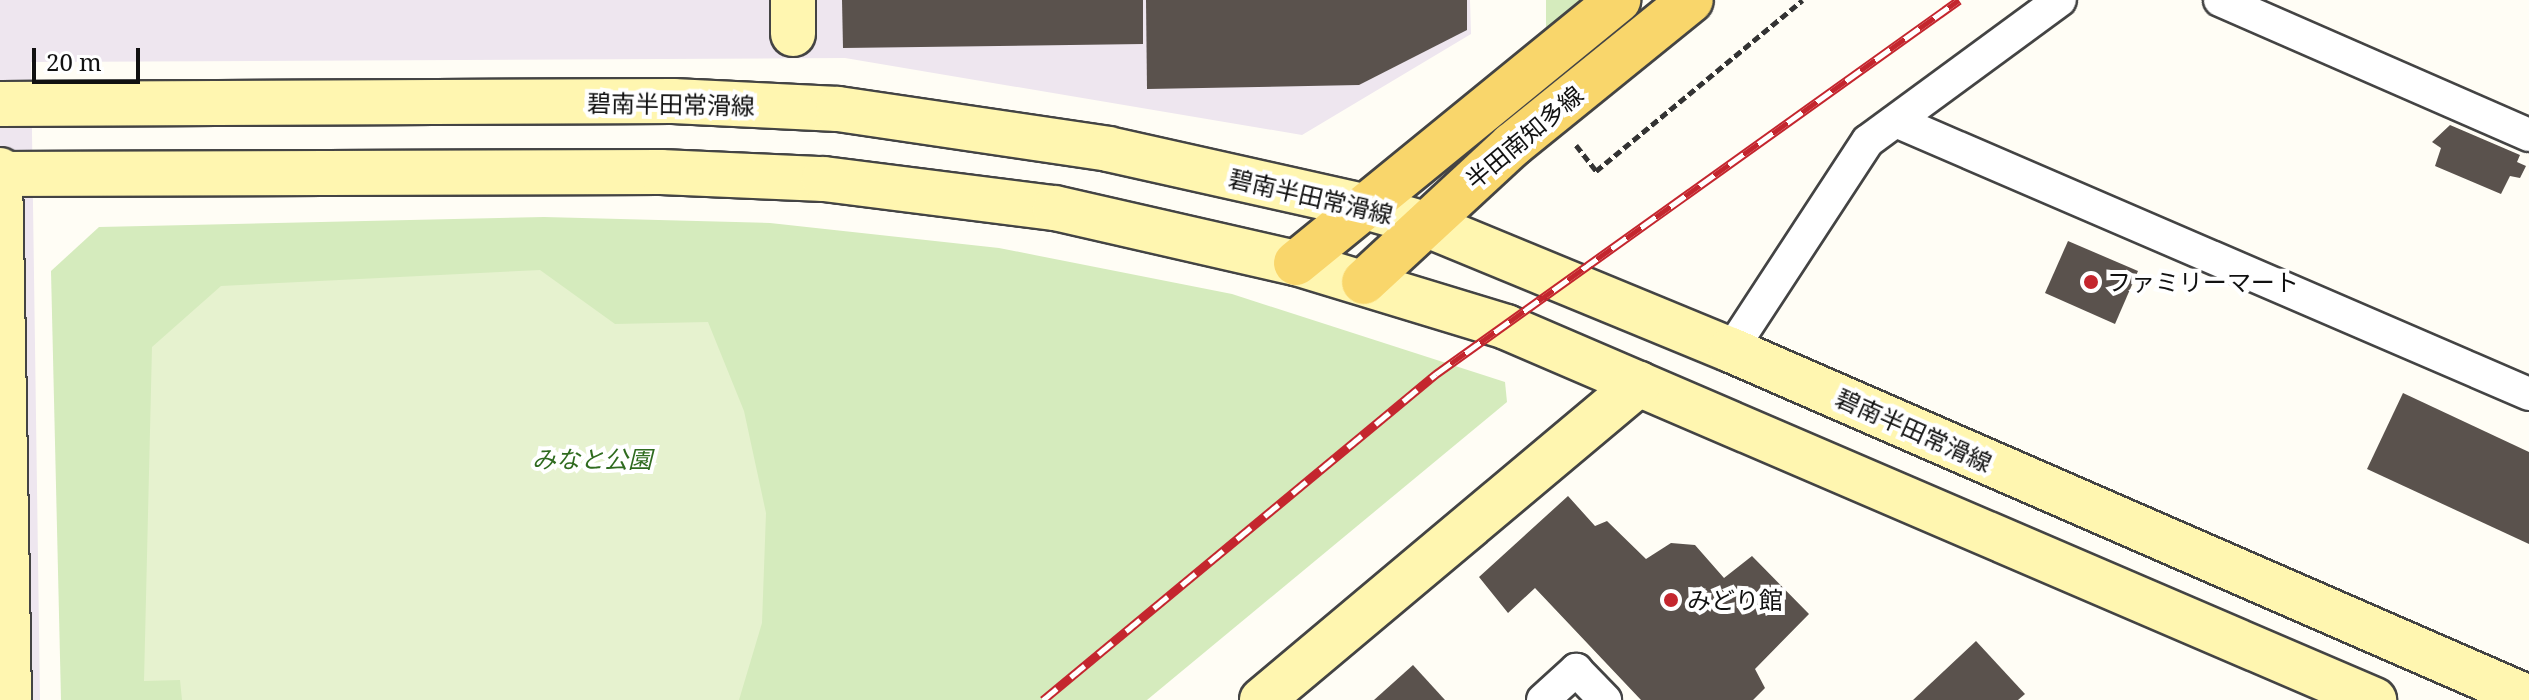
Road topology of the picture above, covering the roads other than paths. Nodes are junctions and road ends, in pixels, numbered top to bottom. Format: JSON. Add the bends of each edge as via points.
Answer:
{"nodes":[{"id":1,"x":1618,"y":0,"type":"edge"},
{"id":2,"x":1691,"y":0,"type":"edge"},
{"id":3,"x":2060,"y":0,"type":"edge"},
{"id":4,"x":2220,"y":0,"type":"edge"},
{"id":5,"x":0,"y":104,"type":"edge"},
{"id":6,"x":1896,"y":121,"type":"junction"},
{"id":7,"x":2529,"y":135,"type":"edge"},
{"id":8,"x":0,"y":172,"type":"edge"},
{"id":9,"x":1362,"y":206,"type":"junction"},
{"id":10,"x":1425,"y":224,"type":"junction"},
{"id":11,"x":1296,"y":263,"type":"junction"},
{"id":12,"x":1364,"y":282,"type":"junction"},
{"id":13,"x":1731,"y":350,"type":"junction"},
{"id":14,"x":1639,"y":384,"type":"junction"},
{"id":15,"x":2529,"y":394,"type":"edge"},
{"id":16,"x":2529,"y":698,"type":"edge"},
{"id":17,"x":9,"y":700,"type":"edge"},
{"id":18,"x":1262,"y":700,"type":"edge"},
{"id":19,"x":1543,"y":700,"type":"edge"},
{"id":20,"x":1605,"y":700,"type":"edge"},
{"id":21,"x":2374,"y":700,"type":"edge"}],
"edges":[{"from":1,"to":9,"type":"main road","name":"半田南知多線"},
{"from":2,"to":10,"type":"main road","name":"半田南知多線"},
{"from":3,"to":6,"type":"street"},
{"from":4,"to":7,"type":"street"},
{"from":5,"to":9,"type":"main road","name":"碧南半田常滑線","via":[[673,101],[838,109],[1108,149]]},
{"from":6,"to":13,"type":"street","via":[[1868,141]]},
{"from":6,"to":15,"type":"street"},
{"from":8,"to":11,"type":"main road","via":[[661,172],[824,179],[1055,208]]},
{"from":8,"to":17,"type":"main road"},
{"from":9,"to":10,"type":"main road","name":"碧南半田常滑線"},
{"from":9,"to":11,"type":"main road","name":"半田南知多線"},
{"from":10,"to":12,"type":"main road","name":"半田南知多線"},
{"from":10,"to":13,"type":"main road","name":"碧南半田常滑線"},
{"from":11,"to":12,"type":"main road"},
{"from":12,"to":14,"type":"main road","via":[[1506,327]]},
{"from":13,"to":16,"type":"main road","name":"碧南半田常滑線"},
{"from":14,"to":18,"type":"main road"},
{"from":14,"to":21,"type":"main road"},
{"from":19,"to":20,"type":"street","via":[[1576,670]]}]}
